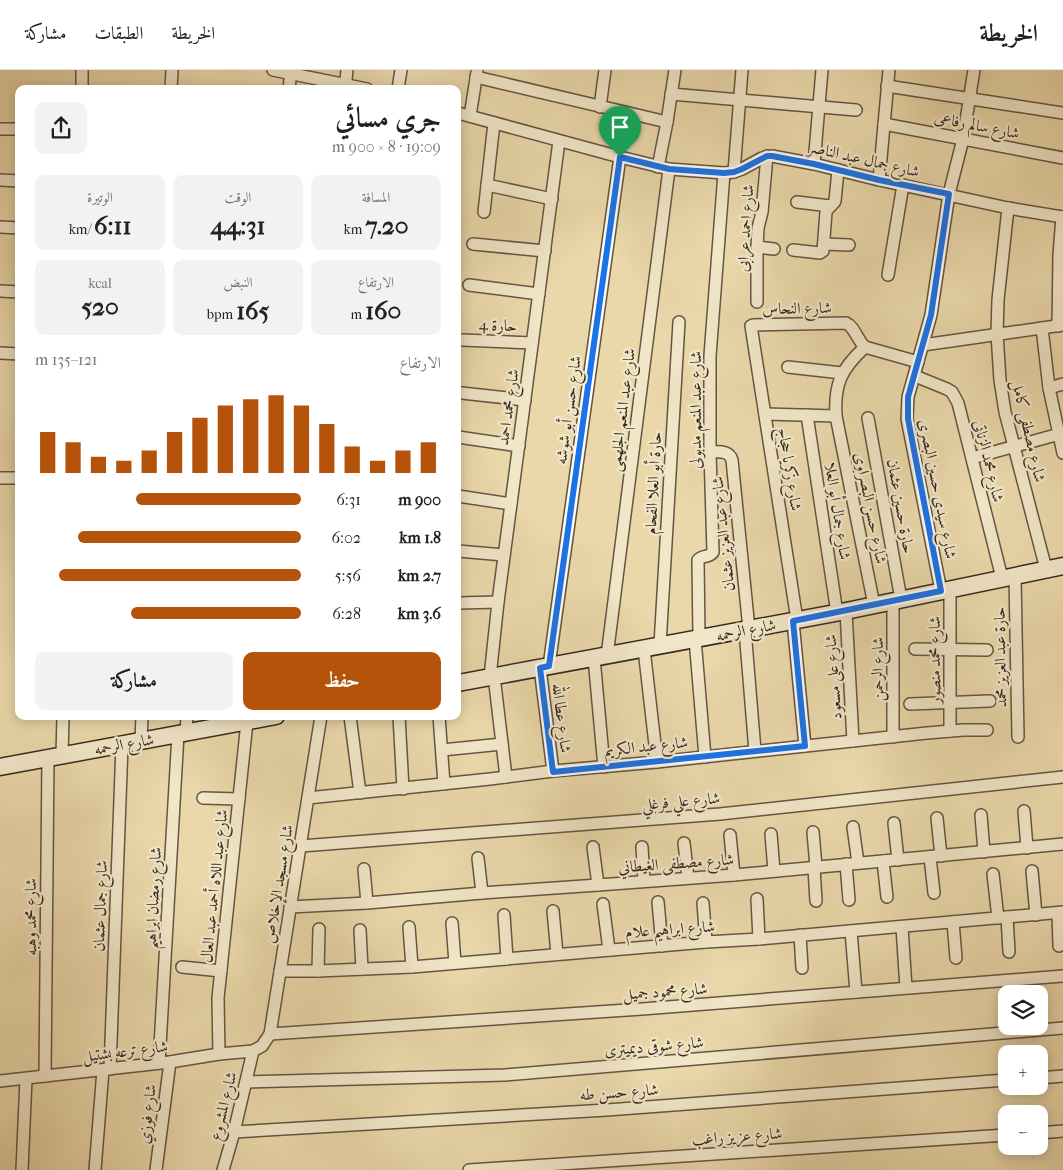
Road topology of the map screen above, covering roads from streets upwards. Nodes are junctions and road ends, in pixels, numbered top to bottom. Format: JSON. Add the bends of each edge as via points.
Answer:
{"nodes":[{"id":1,"x":82,"y":70,"type":"edge"},
{"id":2,"x":172,"y":70,"type":"edge"},
{"id":3,"x":273,"y":70,"type":"edge"},
{"id":4,"x":347,"y":70,"type":"edge"},
{"id":5,"x":401,"y":70,"type":"edge"},
{"id":6,"x":605,"y":70,"type":"edge"},
{"id":7,"x":675,"y":70,"type":"edge"},
{"id":8,"x":742,"y":70,"type":"edge"},
{"id":9,"x":822,"y":70,"type":"edge"},
{"id":10,"x":889,"y":70,"type":"edge"},
{"id":11,"x":974,"y":70,"type":"edge"},
{"id":12,"x":291,"y":71,"type":"edge"},
{"id":13,"x":476,"y":74,"type":"edge"},
{"id":14,"x":82,"y":85,"type":"edge"},
{"id":15,"x":171,"y":85,"type":"edge"},
{"id":16,"x":289,"y":85,"type":"edge"},
{"id":17,"x":341,"y":85,"type":"edge"},
{"id":18,"x":345,"y":85,"type":"edge"},
{"id":19,"x":399,"y":85,"type":"edge"},
{"id":20,"x":888,"y":86,"type":"junction"},
{"id":21,"x":671,"y":94,"type":"junction"},
{"id":22,"x":971,"y":98,"type":"junction"},
{"id":23,"x":740,"y":100,"type":"junction"},
{"id":24,"x":600,"y":107,"type":"junction"},
{"id":25,"x":819,"y":107,"type":"junction"},
{"id":26,"x":856,"y":110,"type":"dead end"},
{"id":27,"x":1063,"y":113,"type":"edge"},
{"id":28,"x":461,"y":114,"type":"edge"},
{"id":29,"x":470,"y":116,"type":"junction"},
{"id":30,"x":494,"y":122,"type":"junction"},
{"id":31,"x":667,"y":122,"type":"junction"},
{"id":32,"x":884,"y":124,"type":"junction"},
{"id":33,"x":0,"y":129,"type":"edge"},
{"id":34,"x":15,"y":129,"type":"edge"},
{"id":35,"x":964,"y":139,"type":"junction"},
{"id":36,"x":559,"y":141,"type":"junction"},
{"id":37,"x":767,"y":156,"type":"junction"},
{"id":38,"x":620,"y":157,"type":"junction"},
{"id":39,"x":1063,"y":158,"type":"edge"},
{"id":40,"x":814,"y":164,"type":"junction"},
{"id":41,"x":664,"y":168,"type":"junction"},
{"id":42,"x":838,"y":170,"type":"junction"},
{"id":43,"x":729,"y":173,"type":"junction"},
{"id":44,"x":0,"y":180,"type":"edge"},
{"id":45,"x":879,"y":180,"type":"junction"},
{"id":46,"x":15,"y":181,"type":"edge"},
{"id":47,"x":487,"y":185,"type":"junction"},
{"id":48,"x":903,"y":185,"type":"junction"},
{"id":49,"x":949,"y":194,"type":"junction"},
{"id":50,"x":552,"y":199,"type":"junction"},
{"id":51,"x":797,"y":202,"type":"dead end"},
{"id":52,"x":830,"y":206,"type":"junction"},
{"id":53,"x":1008,"y":208,"type":"junction"},
{"id":54,"x":484,"y":212,"type":"dead end"},
{"id":55,"x":1063,"y":217,"type":"edge"},
{"id":56,"x":0,"y":227,"type":"edge"},
{"id":57,"x":15,"y":228,"type":"edge"},
{"id":58,"x":473,"y":244,"type":"dead end"},
{"id":59,"x":824,"y":244,"type":"junction"},
{"id":60,"x":849,"y":245,"type":"dead end"},
{"id":61,"x":757,"y":247,"type":"junction"},
{"id":62,"x":774,"y":248,"type":"dead end"},
{"id":63,"x":793,"y":250,"type":"dead end"},
{"id":64,"x":545,"y":251,"type":"junction"},
{"id":65,"x":888,"y":275,"type":"dead end"},
{"id":66,"x":469,"y":285,"type":"dead end"},
{"id":67,"x":0,"y":291,"type":"edge"},
{"id":68,"x":15,"y":292,"type":"edge"},
{"id":69,"x":539,"y":294,"type":"junction"},
{"id":70,"x":757,"y":302,"type":"dead end"},
{"id":71,"x":679,"y":322,"type":"dead end"},
{"id":72,"x":753,"y":325,"type":"joint"},
{"id":73,"x":1061,"y":325,"type":"edge"},
{"id":74,"x":1042,"y":328,"type":"junction"},
{"id":75,"x":997,"y":334,"type":"junction"},
{"id":76,"x":462,"y":340,"type":"dead end"},
{"id":77,"x":532,"y":343,"type":"junction"},
{"id":78,"x":923,"y":344,"type":"junction"},
{"id":79,"x":865,"y":347,"type":"junction"},
{"id":80,"x":0,"y":353,"type":"edge"},
{"id":81,"x":15,"y":354,"type":"edge"},
{"id":82,"x":918,"y":362,"type":"junction"},
{"id":83,"x":788,"y":367,"type":"dead end"},
{"id":84,"x":842,"y":373,"type":"junction"},
{"id":85,"x":915,"y":376,"type":"junction"},
{"id":86,"x":1063,"y":384,"type":"edge"},
{"id":87,"x":1049,"y":388,"type":"junction"},
{"id":88,"x":462,"y":393,"type":"dead end"},
{"id":89,"x":525,"y":400,"type":"junction"},
{"id":90,"x":765,"y":414,"type":"junction"},
{"id":91,"x":807,"y":415,"type":"junction"},
{"id":92,"x":836,"y":416,"type":"junction"},
{"id":93,"x":868,"y":418,"type":"dead end"},
{"id":94,"x":1061,"y":434,"type":"edge"},
{"id":95,"x":461,"y":437,"type":"edge"},
{"id":96,"x":519,"y":446,"type":"junction"},
{"id":97,"x":1014,"y":446,"type":"junction"},
{"id":98,"x":710,"y":452,"type":"junction"},
{"id":99,"x":1063,"y":453,"type":"edge"},
{"id":100,"x":972,"y":458,"type":"junction"},
{"id":101,"x":0,"y":478,"type":"edge"},
{"id":102,"x":15,"y":478,"type":"edge"},
{"id":103,"x":461,"y":496,"type":"edge"},
{"id":104,"x":511,"y":504,"type":"junction"},
{"id":105,"x":461,"y":552,"type":"edge"},
{"id":106,"x":504,"y":555,"type":"junction"},
{"id":107,"x":1063,"y":566,"type":"edge"},
{"id":108,"x":1046,"y":569,"type":"junction"},
{"id":109,"x":1008,"y":577,"type":"junction"},
{"id":110,"x":945,"y":590,"type":"junction"},
{"id":111,"x":897,"y":600,"type":"junction"},
{"id":112,"x":498,"y":602,"type":"junction"},
{"id":113,"x":461,"y":603,"type":"edge"},
{"id":114,"x":874,"y":605,"type":"junction"},
{"id":115,"x":841,"y":612,"type":"junction"},
{"id":116,"x":795,"y":621,"type":"junction"},
{"id":117,"x":747,"y":629,"type":"junction"},
{"id":118,"x":697,"y":639,"type":"junction"},
{"id":119,"x":652,"y":647,"type":"junction"},
{"id":120,"x":915,"y":649,"type":"dead end"},
{"id":121,"x":950,"y":650,"type":"junction"},
{"id":122,"x":987,"y":650,"type":"dead end"},
{"id":123,"x":600,"y":657,"type":"junction"},
{"id":124,"x":544,"y":667,"type":"junction"},
{"id":125,"x":492,"y":677,"type":"junction"},
{"id":126,"x":461,"y":682,"type":"edge"},
{"id":127,"x":990,"y":701,"type":"dead end"},
{"id":128,"x":950,"y":702,"type":"junction"},
{"id":129,"x":910,"y":704,"type":"dead end"},
{"id":130,"x":62,"y":720,"type":"edge"},
{"id":131,"x":142,"y":720,"type":"edge"},
{"id":132,"x":186,"y":720,"type":"edge"},
{"id":133,"x":320,"y":720,"type":"edge"},
{"id":134,"x":351,"y":720,"type":"edge"},
{"id":135,"x":399,"y":720,"type":"edge"},
{"id":136,"x":439,"y":720,"type":"edge"},
{"id":137,"x":238,"y":721,"type":"edge"},
{"id":138,"x":987,"y":730,"type":"dead end"},
{"id":139,"x":950,"y":731,"type":"junction"},
{"id":140,"x":182,"y":734,"type":"junction"},
{"id":141,"x":893,"y":737,"type":"junction"},
{"id":142,"x":1018,"y":737,"type":"dead end"},
{"id":143,"x":141,"y":741,"type":"junction"},
{"id":144,"x":854,"y":741,"type":"junction"},
{"id":145,"x":502,"y":744,"type":"junction"},
{"id":146,"x":122,"y":745,"type":"junction"},
{"id":147,"x":805,"y":746,"type":"junction"},
{"id":148,"x":442,"y":750,"type":"junction"},
{"id":149,"x":755,"y":751,"type":"junction"},
{"id":150,"x":705,"y":756,"type":"junction"},
{"id":151,"x":55,"y":757,"type":"junction"},
{"id":152,"x":657,"y":762,"type":"junction"},
{"id":153,"x":0,"y":767,"type":"edge"},
{"id":154,"x":604,"y":767,"type":"junction"},
{"id":155,"x":553,"y":772,"type":"junction"},
{"id":156,"x":506,"y":777,"type":"junction"},
{"id":157,"x":1063,"y":777,"type":"edge"},
{"id":158,"x":444,"y":784,"type":"junction"},
{"id":159,"x":403,"y":789,"type":"junction"},
{"id":160,"x":360,"y":793,"type":"junction"},
{"id":161,"x":203,"y":798,"type":"dead end"},
{"id":162,"x":308,"y":798,"type":"junction"},
{"id":163,"x":239,"y":799,"type":"junction"},
{"id":164,"x":1024,"y":811,"type":"dead end"},
{"id":165,"x":981,"y":815,"type":"dead end"},
{"id":166,"x":937,"y":818,"type":"dead end"},
{"id":167,"x":894,"y":823,"type":"dead end"},
{"id":168,"x":853,"y":826,"type":"dead end"},
{"id":169,"x":812,"y":832,"type":"dead end"},
{"id":170,"x":771,"y":834,"type":"dead end"},
{"id":171,"x":730,"y":835,"type":"dead end"},
{"id":172,"x":684,"y":843,"type":"dead end"},
{"id":173,"x":1063,"y":844,"type":"edge"},
{"id":174,"x":301,"y":846,"type":"junction"},
{"id":175,"x":593,"y":847,"type":"dead end"},
{"id":176,"x":642,"y":847,"type":"dead end"},
{"id":177,"x":1027,"y":848,"type":"junction"},
{"id":178,"x":984,"y":852,"type":"junction"},
{"id":179,"x":935,"y":856,"type":"junction"},
{"id":180,"x":478,"y":858,"type":"dead end"},
{"id":181,"x":898,"y":860,"type":"junction"},
{"id":182,"x":883,"y":861,"type":"junction"},
{"id":183,"x":858,"y":863,"type":"junction"},
{"id":184,"x":846,"y":864,"type":"junction"},
{"id":185,"x":815,"y":867,"type":"junction"},
{"id":186,"x":364,"y":869,"type":"dead end"},
{"id":187,"x":774,"y":871,"type":"junction"},
{"id":188,"x":1032,"y":871,"type":"dead end"},
{"id":189,"x":734,"y":874,"type":"junction"},
{"id":190,"x":993,"y":874,"type":"dead end"},
{"id":191,"x":688,"y":878,"type":"junction"},
{"id":192,"x":644,"y":881,"type":"junction"},
{"id":193,"x":598,"y":885,"type":"junction"},
{"id":194,"x":482,"y":893,"type":"junction"},
{"id":195,"x":934,"y":893,"type":"dead end"},
{"id":196,"x":888,"y":898,"type":"dead end"},
{"id":197,"x":757,"y":899,"type":"dead end"},
{"id":198,"x":849,"y":900,"type":"dead end"},
{"id":199,"x":816,"y":901,"type":"dead end"},
{"id":200,"x":658,"y":902,"type":"dead end"},
{"id":201,"x":367,"y":903,"type":"junction"},
{"id":202,"x":703,"y":903,"type":"dead end"},
{"id":203,"x":603,"y":904,"type":"dead end"},
{"id":204,"x":290,"y":907,"type":"junction"},
{"id":205,"x":553,"y":911,"type":"dead end"},
{"id":206,"x":1060,"y":913,"type":"edge"},
{"id":207,"x":504,"y":915,"type":"dead end"},
{"id":208,"x":1036,"y":915,"type":"junction"},
{"id":209,"x":1002,"y":918,"type":"junction"},
{"id":210,"x":954,"y":922,"type":"junction"},
{"id":211,"x":452,"y":923,"type":"dead end"},
{"id":212,"x":902,"y":926,"type":"junction"},
{"id":213,"x":409,"y":928,"type":"dead end"},
{"id":214,"x":319,"y":929,"type":"dead end"},
{"id":215,"x":360,"y":930,"type":"dead end"},
{"id":216,"x":851,"y":931,"type":"junction"},
{"id":217,"x":800,"y":935,"type":"junction"},
{"id":218,"x":759,"y":939,"type":"junction"},
{"id":219,"x":706,"y":942,"type":"junction"},
{"id":220,"x":662,"y":946,"type":"junction"},
{"id":221,"x":1059,"y":946,"type":"dead end"},
{"id":222,"x":609,"y":950,"type":"junction"},
{"id":223,"x":1009,"y":952,"type":"dead end"},
{"id":224,"x":557,"y":954,"type":"junction"},
{"id":225,"x":956,"y":958,"type":"dead end"},
{"id":226,"x":507,"y":959,"type":"junction"},
{"id":227,"x":456,"y":963,"type":"junction"},
{"id":228,"x":182,"y":967,"type":"dead end"},
{"id":229,"x":412,"y":967,"type":"junction"},
{"id":230,"x":802,"y":968,"type":"dead end"},
{"id":231,"x":362,"y":969,"type":"junction"},
{"id":232,"x":221,"y":971,"type":"junction"},
{"id":233,"x":280,"y":971,"type":"junction"},
{"id":234,"x":318,"y":971,"type":"junction"},
{"id":235,"x":1063,"y":976,"type":"edge"},
{"id":236,"x":906,"y":988,"type":"junction"},
{"id":237,"x":856,"y":992,"type":"junction"},
{"id":238,"x":1063,"y":1028,"type":"edge"},
{"id":239,"x":270,"y":1034,"type":"junction"},
{"id":240,"x":254,"y":1051,"type":"junction"},
{"id":241,"x":219,"y":1054,"type":"junction"},
{"id":242,"x":165,"y":1063,"type":"junction"},
{"id":243,"x":107,"y":1069,"type":"junction"},
{"id":244,"x":45,"y":1076,"type":"junction"},
{"id":245,"x":1063,"y":1076,"type":"edge"},
{"id":246,"x":1048,"y":1077,"type":"edge"},
{"id":247,"x":26,"y":1078,"type":"junction"},
{"id":248,"x":0,"y":1081,"type":"edge"},
{"id":249,"x":998,"y":1081,"type":"edge"},
{"id":250,"x":246,"y":1082,"type":"junction"},
{"id":251,"x":234,"y":1132,"type":"junction"},
{"id":252,"x":1063,"y":1132,"type":"edge"},
{"id":253,"x":1048,"y":1133,"type":"edge"},
{"id":254,"x":998,"y":1136,"type":"edge"},
{"id":255,"x":22,"y":1170,"type":"edge"},
{"id":256,"x":95,"y":1170,"type":"edge"},
{"id":257,"x":156,"y":1170,"type":"edge"},
{"id":258,"x":222,"y":1170,"type":"edge"},
{"id":259,"x":470,"y":1170,"type":"edge"}],
"edges":[{"from":1,"to":14,"type":"street"},
{"from":2,"to":15,"type":"street"},
{"from":3,"to":12,"type":"street"},
{"from":4,"to":18,"type":"street"},
{"from":5,"to":19,"type":"street"},
{"from":6,"to":24,"type":"street"},
{"from":7,"to":21,"type":"street","name":"شارع عبد المنعم الجلهمى"},
{"from":8,"to":23,"type":"street","name":"شارع عبد المنعم مدبولى"},
{"from":9,"to":25,"type":"street"},
{"from":10,"to":20,"type":"street"},
{"from":11,"to":22,"type":"street","name":"شارع سيدى حسين البصرى"},
{"from":12,"to":16,"type":"street"},
{"from":12,"to":17,"type":"street"},
{"from":13,"to":24,"type":"street"},
{"from":13,"to":29,"type":"street"},
{"from":20,"to":22,"type":"street"},
{"from":20,"to":32,"type":"street"},
{"from":21,"to":23,"type":"street"},
{"from":21,"to":31,"type":"street","name":"شارع عبد المنعم الجلهمى"},
{"from":22,"to":27,"type":"street"},
{"from":22,"to":35,"type":"street","name":"شارع سيدى حسين البصرى"},
{"from":23,"to":25,"type":"street"},
{"from":23,"to":43,"type":"street","name":"شارع عبد المنعم مدبولى"},
{"from":24,"to":31,"type":"street"},
{"from":25,"to":26,"type":"street"},
{"from":25,"to":40,"type":"street"},
{"from":28,"to":29,"type":"street"},
{"from":29,"to":30,"type":"street"},
{"from":30,"to":36,"type":"street"},
{"from":30,"to":47,"type":"street"},
{"from":31,"to":41,"type":"street","name":"شارع عبد المنعم الجلهمى"},
{"from":32,"to":35,"type":"street","name":"شارع سالم رفاعى"},
{"from":32,"to":45,"type":"street"},
{"from":33,"to":34,"type":"street"},
{"from":35,"to":39,"type":"street","name":"شارع سالم رفاعى"},
{"from":35,"to":49,"type":"street","name":"شارع سيدى حسين البصرى"},
{"from":36,"to":38,"type":"street"},
{"from":36,"to":50,"type":"street","name":"شارع محمد احمد"},
{"from":37,"to":40,"type":"street","name":"شارع جمال عبد الناصر"},
{"from":37,"to":43,"type":"street"},
{"from":37,"to":61,"type":"street","name":"شارع احمد عرابى"},
{"from":38,"to":41,"type":"street"},
{"from":38,"to":124,"type":"street","name":"شارع حسن أبو شوشه"},
{"from":40,"to":42,"type":"street","name":"شارع جمال عبد الناصر"},
{"from":41,"to":43,"type":"street"},
{"from":41,"to":123,"type":"street","name":"شارع عبد المنعم الجلهمى"},
{"from":42,"to":45,"type":"street","name":"شارع جمال عبد الناصر"},
{"from":42,"to":52,"type":"street","via":[[834,200]]},
{"from":43,"to":98,"type":"street","name":"شارع عبد المنعم مدبولى","via":[[710,356]]},
{"from":44,"to":46,"type":"street"},
{"from":45,"to":48,"type":"street","name":"شارع جمال عبد الناصر"},
{"from":47,"to":50,"type":"street"},
{"from":47,"to":54,"type":"street"},
{"from":48,"to":49,"type":"street","name":"شارع جمال عبد الناصر"},
{"from":48,"to":65,"type":"street"},
{"from":49,"to":53,"type":"street","name":"شارع جمال عبد الناصر"},
{"from":49,"to":78,"type":"street","name":"شارع سيدى حسين البصرى","via":[[931,315]]},
{"from":50,"to":64,"type":"street","name":"شارع محمد احمد"},
{"from":51,"to":52,"type":"street"},
{"from":52,"to":59,"type":"street","via":[[826,212]]},
{"from":53,"to":55,"type":"street","name":"شارع جمال عبد الناصر"},
{"from":53,"to":75,"type":"street","name":"شارع مصطفى كامل"},
{"from":55,"to":73,"type":"street","via":[[1059,255]]},
{"from":56,"to":57,"type":"street"},
{"from":58,"to":64,"type":"street"},
{"from":59,"to":60,"type":"street"},
{"from":59,"to":63,"type":"street","via":[[820,252]]},
{"from":61,"to":62,"type":"street"},
{"from":61,"to":70,"type":"street","name":"شارع احمد عرابى"},
{"from":64,"to":69,"type":"street","name":"شارع محمد احمد"},
{"from":66,"to":69,"type":"street"},
{"from":67,"to":68,"type":"street"},
{"from":69,"to":77,"type":"street","name":"شارع محمد احمد"},
{"from":71,"to":119,"type":"street","name":"حارة أبو العلا الفحام"},
{"from":72,"to":79,"type":"street","name":"شارع النحاس","via":[[846,323]]},
{"from":72,"to":90,"type":"street","name":"شارع زكريا حجاج","via":[[751,329]]},
{"from":73,"to":74,"type":"street"},
{"from":74,"to":75,"type":"street"},
{"from":74,"to":87,"type":"street"},
{"from":75,"to":78,"type":"street"},
{"from":75,"to":97,"type":"street","name":"شارع مصطفى كامل","via":[[1000,380]]},
{"from":76,"to":77,"type":"street","name":"حارة 4"},
{"from":77,"to":89,"type":"street","name":"شارع محمد احمد"},
{"from":78,"to":82,"type":"street","name":"شارع سيدى حسين البصرى"},
{"from":79,"to":82,"type":"street"},
{"from":79,"to":84,"type":"street"},
{"from":80,"to":81,"type":"street"},
{"from":82,"to":85,"type":"street","name":"شارع سيدى حسين البصرى"},
{"from":83,"to":84,"type":"street"},
{"from":84,"to":92,"type":"street","name":"شارع حسن البصراوى","via":[[837,387]]},
{"from":85,"to":100,"type":"street","name":"شارع محمد الزناتى","via":[[947,389],[955,397]]},
{"from":85,"to":110,"type":"street","name":"شارع سيدى حسين البصرى","via":[[908,397],[908,419]]},
{"from":86,"to":87,"type":"street"},
{"from":87,"to":94,"type":"street"},
{"from":88,"to":89,"type":"street"},
{"from":89,"to":96,"type":"street","name":"شارع محمد احمد"},
{"from":90,"to":91,"type":"street"},
{"from":90,"to":116,"type":"street","name":"شارع زكريا حجاج"},
{"from":91,"to":92,"type":"street"},
{"from":91,"to":115,"type":"street","name":"شارع جمال أبو العلا"},
{"from":92,"to":114,"type":"street","name":"شارع حسن البصراوى"},
{"from":93,"to":111,"type":"street","name":"حارة حسين عثمان"},
{"from":94,"to":97,"type":"street"},
{"from":94,"to":99,"type":"street"},
{"from":95,"to":96,"type":"street"},
{"from":96,"to":104,"type":"street","name":"شارع محمد احمد"},
{"from":97,"to":100,"type":"street"},
{"from":97,"to":108,"type":"street","name":"شارع مصطفى كامل"},
{"from":98,"to":117,"type":"street","name":"شارع عبد العزيز عثمان","via":[[726,453],[732,460]]},
{"from":98,"to":118,"type":"street","name":"شارع عبد المنعم مدبولى","via":[[712,552],[698,560]]},
{"from":100,"to":109,"type":"street","name":"شارع محمد الزناتى"},
{"from":101,"to":102,"type":"street"},
{"from":103,"to":104,"type":"street"},
{"from":104,"to":106,"type":"street","name":"شارع محمد احمد"},
{"from":105,"to":106,"type":"street"},
{"from":106,"to":112,"type":"street","name":"شارع محمد احمد"},
{"from":107,"to":108,"type":"street","name":"شارع الرحمه"},
{"from":108,"to":109,"type":"street","name":"شارع الرحمه"},
{"from":109,"to":110,"type":"street","name":"شارع الرحمه"},
{"from":109,"to":142,"type":"street","name":"حارة عبد العزيز محمد"},
{"from":110,"to":111,"type":"street","name":"شارع الرحمه"},
{"from":110,"to":121,"type":"street","name":"شارع محمد منصور"},
{"from":111,"to":114,"type":"street","name":"شارع الرحمه"},
{"from":111,"to":141,"type":"street","name":"شارع الرحمن"},
{"from":112,"to":113,"type":"street"},
{"from":112,"to":125,"type":"street","name":"شارع محمد احمد"},
{"from":114,"to":115,"type":"street","name":"شارع الرحمه"},
{"from":115,"to":116,"type":"street","name":"شارع الرحمه"},
{"from":115,"to":144,"type":"street","name":"شارع على مسعود"},
{"from":116,"to":117,"type":"street","name":"شارع الرحمه"},
{"from":116,"to":147,"type":"street","name":"شارع زكريا حجاج"},
{"from":117,"to":118,"type":"street","name":"شارع الرحمه"},
{"from":117,"to":149,"type":"street","name":"شارع عبد العزيز عثمان"},
{"from":118,"to":119,"type":"street","name":"شارع الرحمه"},
{"from":118,"to":150,"type":"street"},
{"from":119,"to":123,"type":"street","name":"شارع الرحمه"},
{"from":119,"to":152,"type":"street","name":"حارة أبو العلا الفحام"},
{"from":120,"to":121,"type":"street"},
{"from":121,"to":122,"type":"street"},
{"from":121,"to":128,"type":"street","name":"شارع محمد منصور"},
{"from":123,"to":124,"type":"street","name":"شارع الرحمه"},
{"from":123,"to":154,"type":"street","name":"شارع عبد المنعم الجلهمى"},
{"from":124,"to":125,"type":"street","name":"شارع الرحمه"},
{"from":124,"to":155,"type":"street","name":"شارع عطا الله"},
{"from":125,"to":126,"type":"street","name":"شارع الرحمه"},
{"from":125,"to":145,"type":"street","name":"شارع محمد احمد"},
{"from":127,"to":128,"type":"street"},
{"from":128,"to":129,"type":"street"},
{"from":128,"to":139,"type":"street","name":"شارع محمد منصور"},
{"from":130,"to":151,"type":"street","name":"شارع محمد وهبه"},
{"from":131,"to":143,"type":"street"},
{"from":132,"to":140,"type":"street","name":"شارع رمضان ابراهيم"},
{"from":133,"to":162,"type":"street","name":"شارع مسجد الإخلاص"},
{"from":134,"to":160,"type":"street"},
{"from":135,"to":159,"type":"street"},
{"from":136,"to":148,"type":"street"},
{"from":137,"to":140,"type":"street","name":"شارع الرحمه"},
{"from":137,"to":163,"type":"street","name":"شارع عبد اللاه أحمد عبد العال"},
{"from":138,"to":139,"type":"street","name":"شارع عبد الكريم"},
{"from":139,"to":141,"type":"street","name":"شارع عبد الكريم"},
{"from":140,"to":143,"type":"street","name":"شارع الرحمه"},
{"from":140,"to":242,"type":"street","name":"شارع رمضان ابراهيم"},
{"from":141,"to":144,"type":"street","name":"شارع عبد الكريم"},
{"from":143,"to":146,"type":"street","name":"شارع الرحمه"},
{"from":144,"to":147,"type":"street","name":"شارع عبد الكريم"},
{"from":145,"to":148,"type":"street"},
{"from":145,"to":156,"type":"street","name":"شارع محمد احمد"},
{"from":146,"to":151,"type":"street","name":"شارع الرحمه"},
{"from":146,"to":243,"type":"street","name":"شارع جمال عثمان"},
{"from":147,"to":149,"type":"street","name":"شارع عبد الكريم"},
{"from":148,"to":158,"type":"street"},
{"from":149,"to":150,"type":"street","name":"شارع عبد الكريم"},
{"from":150,"to":152,"type":"street","name":"شارع عبد الكريم"},
{"from":151,"to":153,"type":"street","name":"شارع الرحمه"},
{"from":151,"to":244,"type":"street","name":"شارع محمد وهبه"},
{"from":152,"to":154,"type":"street","name":"شارع عبد الكريم"},
{"from":154,"to":155,"type":"street","name":"شارع عبد الكريم"},
{"from":155,"to":156,"type":"street","name":"شارع عبد الكريم"},
{"from":156,"to":158,"type":"street","name":"شارع عبد الكريم"},
{"from":157,"to":174,"type":"street","name":"شارع علي فرغلي","via":[[720,814]]},
{"from":158,"to":159,"type":"street","name":"شارع عبد الكريم"},
{"from":159,"to":160,"type":"street","name":"شارع عبد الكريم"},
{"from":160,"to":162,"type":"street","name":"شارع عبد الكريم"},
{"from":161,"to":163,"type":"street"},
{"from":162,"to":174,"type":"street","name":"شارع مسجد الإخلاص"},
{"from":163,"to":232,"type":"street","name":"شارع عبد اللاه أحمد عبد العال"},
{"from":164,"to":177,"type":"street"},
{"from":165,"to":178,"type":"street"},
{"from":166,"to":179,"type":"street"},
{"from":167,"to":181,"type":"street"},
{"from":168,"to":183,"type":"street"},
{"from":169,"to":185,"type":"street"},
{"from":170,"to":187,"type":"street"},
{"from":171,"to":189,"type":"street"},
{"from":172,"to":191,"type":"street"},
{"from":173,"to":177,"type":"street","name":"شارع مصطفى الغيطاني"},
{"from":174,"to":204,"type":"street","name":"شارع مسجد الإخلاص"},
{"from":175,"to":193,"type":"street"},
{"from":176,"to":192,"type":"street"},
{"from":177,"to":178,"type":"street","name":"شارع مصطفى الغيطاني"},
{"from":178,"to":179,"type":"street","name":"شارع مصطفى الغيطاني"},
{"from":179,"to":181,"type":"street","name":"شارع مصطفى الغيطاني"},
{"from":179,"to":195,"type":"street"},
{"from":180,"to":194,"type":"street"},
{"from":181,"to":182,"type":"street","name":"شارع مصطفى الغيطاني"},
{"from":182,"to":183,"type":"street","name":"شارع مصطفى الغيطاني"},
{"from":182,"to":196,"type":"street"},
{"from":183,"to":184,"type":"street","name":"شارع مصطفى الغيطاني"},
{"from":184,"to":185,"type":"street","name":"شارع مصطفى الغيطاني"},
{"from":184,"to":198,"type":"street"},
{"from":185,"to":187,"type":"street","name":"شارع مصطفى الغيطاني"},
{"from":185,"to":199,"type":"street"},
{"from":186,"to":201,"type":"street"},
{"from":187,"to":189,"type":"street","name":"شارع مصطفى الغيطاني"},
{"from":188,"to":208,"type":"street"},
{"from":189,"to":191,"type":"street","name":"شارع مصطفى الغيطاني"},
{"from":190,"to":209,"type":"street"},
{"from":191,"to":192,"type":"street","name":"شارع مصطفى الغيطاني"},
{"from":192,"to":193,"type":"street","name":"شارع مصطفى الغيطاني"},
{"from":193,"to":194,"type":"street","name":"شارع مصطفى الغيطاني"},
{"from":194,"to":201,"type":"street","name":"شارع مصطفى الغيطاني"},
{"from":197,"to":218,"type":"street"},
{"from":200,"to":220,"type":"street"},
{"from":201,"to":204,"type":"street","name":"شارع مصطفى الغيطاني"},
{"from":202,"to":219,"type":"street"},
{"from":203,"to":222,"type":"street"},
{"from":204,"to":233,"type":"street","name":"شارع مسجد الإخلاص"},
{"from":205,"to":224,"type":"street"},
{"from":206,"to":208,"type":"street","name":"شارع ابراهيم علام"},
{"from":206,"to":221,"type":"street"},
{"from":207,"to":226,"type":"street"},
{"from":208,"to":209,"type":"street","name":"شارع ابراهيم علام"},
{"from":209,"to":210,"type":"street","name":"شارع ابراهيم علام"},
{"from":209,"to":223,"type":"street"},
{"from":210,"to":212,"type":"street","name":"شارع ابراهيم علام"},
{"from":210,"to":225,"type":"street"},
{"from":211,"to":227,"type":"street"},
{"from":212,"to":216,"type":"street","name":"شارع ابراهيم علام"},
{"from":212,"to":236,"type":"street"},
{"from":213,"to":229,"type":"street"},
{"from":214,"to":234,"type":"street"},
{"from":215,"to":231,"type":"street"},
{"from":216,"to":217,"type":"street","name":"شارع ابراهيم علام"},
{"from":216,"to":237,"type":"street"},
{"from":217,"to":218,"type":"street","name":"شارع ابراهيم علام"},
{"from":217,"to":230,"type":"street"},
{"from":218,"to":219,"type":"street","name":"شارع ابراهيم علام"},
{"from":219,"to":220,"type":"street","name":"شارع ابراهيم علام"},
{"from":220,"to":222,"type":"street","name":"شارع ابراهيم علام"},
{"from":222,"to":224,"type":"street","name":"شارع ابراهيم علام"},
{"from":224,"to":226,"type":"street","name":"شارع ابراهيم علام"},
{"from":226,"to":227,"type":"street","name":"شارع ابراهيم علام"},
{"from":227,"to":229,"type":"street","name":"شارع ابراهيم علام"},
{"from":228,"to":232,"type":"street"},
{"from":229,"to":231,"type":"street","name":"شارع ابراهيم علام"},
{"from":231,"to":234,"type":"street","name":"شارع ابراهيم علام"},
{"from":232,"to":241,"type":"street","name":"شارع عبد اللاه أحمد عبد العال"},
{"from":233,"to":234,"type":"street","name":"شارع ابراهيم علام"},
{"from":233,"to":239,"type":"street","name":"شارع مسجد الإخلاص"},
{"from":235,"to":236,"type":"street","name":"شارع محمود جميل"},
{"from":236,"to":237,"type":"street","name":"شارع محمود جميل"},
{"from":237,"to":239,"type":"street","name":"شارع محمود جميل","via":[[642,1010]]},
{"from":238,"to":250,"type":"street","name":"شارع شوقى ديميترى","via":[[505,1075]]},
{"from":239,"to":240,"type":"street"},
{"from":240,"to":241,"type":"street","name":"شارع ترعه بشتيل"},
{"from":240,"to":250,"type":"street","name":"شارع المشروع"},
{"from":241,"to":242,"type":"street","name":"شارع ترعه بشتيل"},
{"from":242,"to":243,"type":"street","name":"شارع ترعه بشتيل"},
{"from":242,"to":257,"type":"street","name":"شارع فوزي"},
{"from":243,"to":244,"type":"street","name":"شارع ترعه بشتيل"},
{"from":243,"to":256,"type":"street","name":"شارع جمال عثمان"},
{"from":244,"to":247,"type":"street","name":"شارع ترعه بشتيل"},
{"from":245,"to":246,"type":"street"},
{"from":247,"to":248,"type":"street","name":"شارع ترعه بشتيل"},
{"from":247,"to":255,"type":"street"},
{"from":249,"to":251,"type":"street","name":"شارع حسن طه","via":[[616,1109]]},
{"from":250,"to":251,"type":"street","name":"شارع المشروع"},
{"from":251,"to":258,"type":"street","name":"شارع المشروع"},
{"from":252,"to":253,"type":"street"},
{"from":254,"to":259,"type":"street","name":"شارع عزيز راغب"}]}
